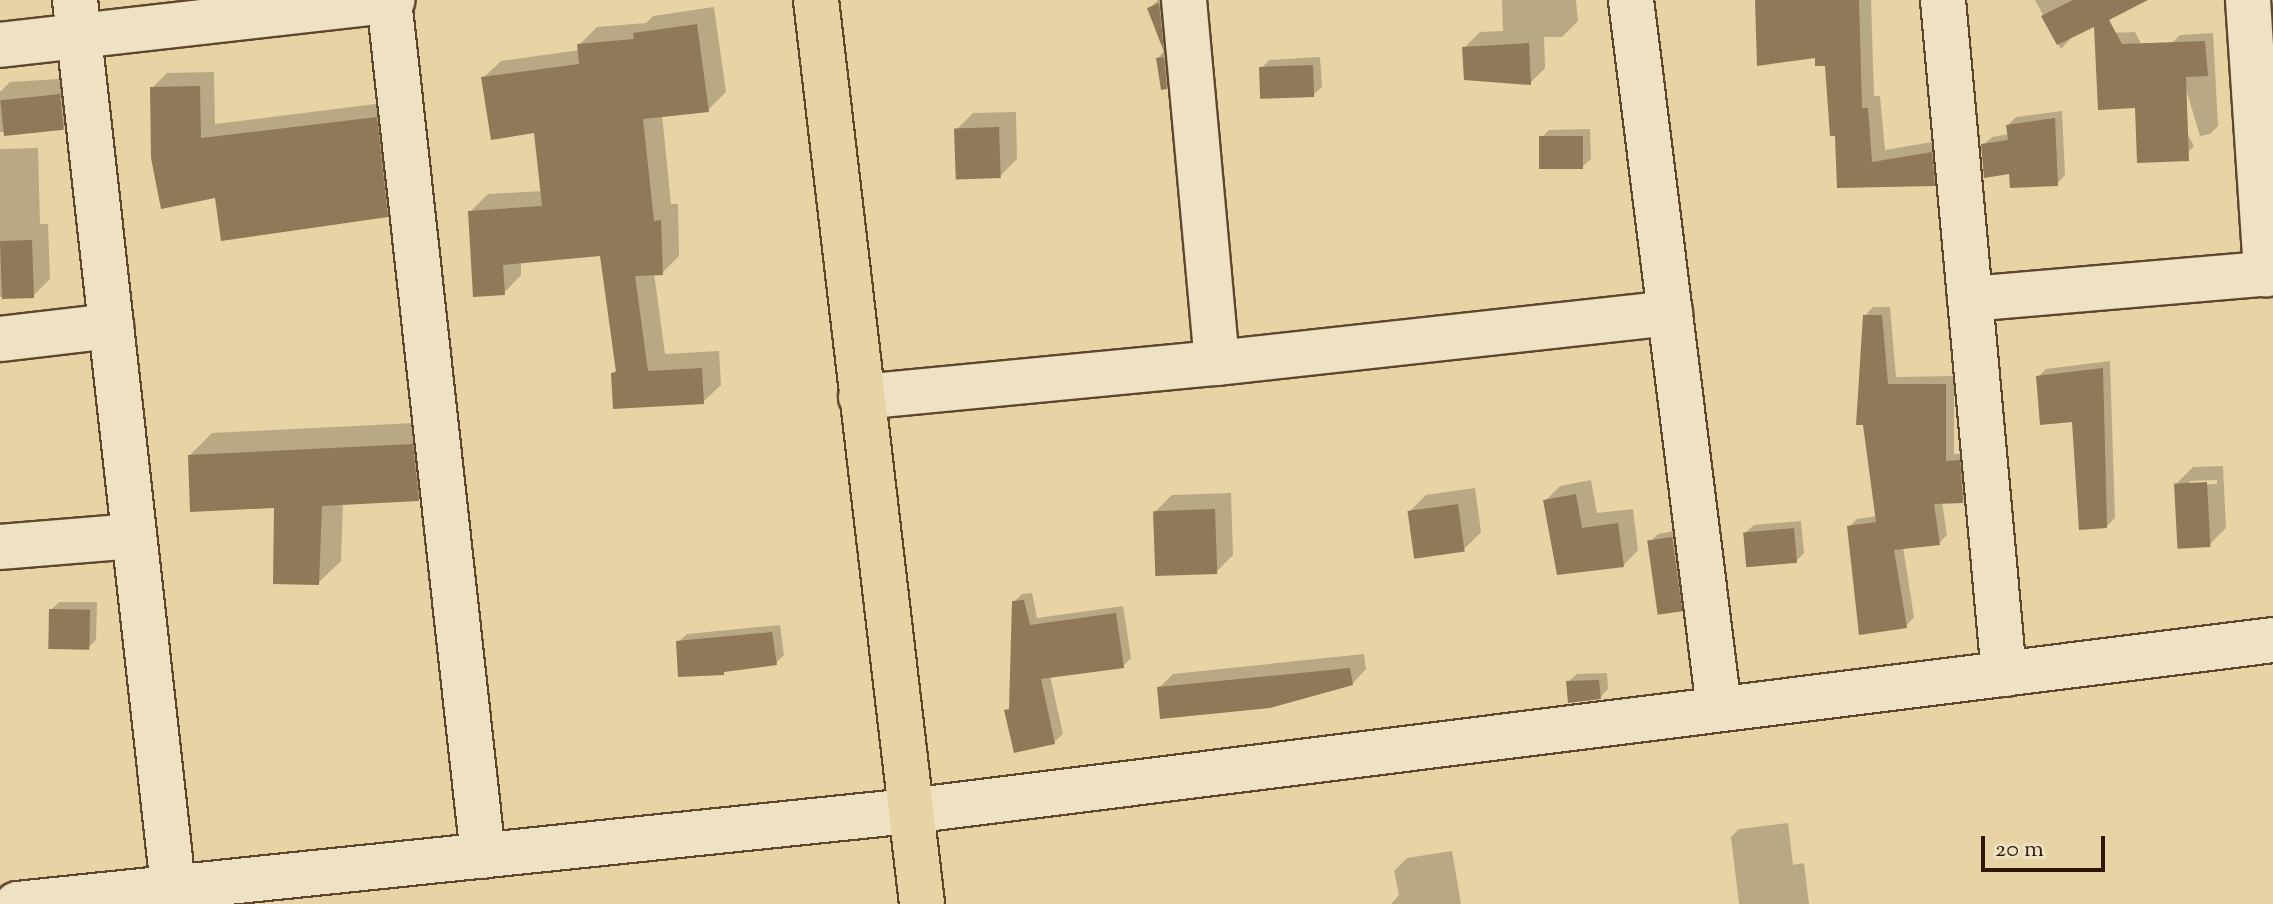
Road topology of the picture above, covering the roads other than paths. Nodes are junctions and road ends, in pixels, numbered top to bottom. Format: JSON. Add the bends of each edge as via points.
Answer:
{"nodes":[{"id":1,"x":390,"y":0,"type":"edge"},
{"id":2,"x":816,"y":0,"type":"edge"},
{"id":3,"x":1184,"y":0,"type":"edge"},
{"id":4,"x":1631,"y":0,"type":"edge"},
{"id":5,"x":1943,"y":0,"type":"edge"},
{"id":6,"x":2248,"y":0,"type":"edge"},
{"id":7,"x":77,"y":18,"type":"edge"},
{"id":8,"x":0,"y":45,"type":"edge"},
{"id":9,"x":2269,"y":273,"type":"edge"},
{"id":10,"x":1970,"y":299,"type":"junction"},
{"id":11,"x":1670,"y":313,"type":"junction"},
{"id":12,"x":111,"y":326,"type":"junction"},
{"id":13,"x":0,"y":339,"type":"edge"},
{"id":14,"x":1217,"y":363,"type":"junction"},
{"id":15,"x":861,"y":397,"type":"junction"},
{"id":16,"x":134,"y":536,"type":"junction"},
{"id":17,"x":0,"y":547,"type":"edge"},
{"id":18,"x":2273,"y":640,"type":"edge"},
{"id":19,"x":2004,"y":674,"type":"junction"},
{"id":20,"x":1719,"y":709,"type":"junction"},
{"id":21,"x":910,"y":811,"type":"junction"},
{"id":22,"x":483,"y":856,"type":"junction"},
{"id":23,"x":174,"y":896,"type":"edge"},
{"id":24,"x":17,"y":904,"type":"edge"},
{"id":25,"x":922,"y":904,"type":"edge"}],
"edges":[{"from":1,"to":7,"type":"street"},
{"from":1,"to":22,"type":"street"},
{"from":2,"to":15,"type":"main road"},
{"from":3,"to":14,"type":"street"},
{"from":4,"to":11,"type":"street"},
{"from":5,"to":10,"type":"street"},
{"from":6,"to":9,"type":"street"},
{"from":7,"to":8,"type":"street"},
{"from":7,"to":12,"type":"street"},
{"from":9,"to":10,"type":"street"},
{"from":10,"to":19,"type":"street"},
{"from":11,"to":14,"type":"street"},
{"from":11,"to":20,"type":"street"},
{"from":12,"to":13,"type":"street"},
{"from":12,"to":16,"type":"street"},
{"from":14,"to":15,"type":"street"},
{"from":15,"to":21,"type":"main road"},
{"from":16,"to":17,"type":"street"},
{"from":16,"to":23,"type":"street"},
{"from":18,"to":19,"type":"street"},
{"from":19,"to":20,"type":"street"},
{"from":20,"to":21,"type":"street"},
{"from":21,"to":22,"type":"street"},
{"from":21,"to":25,"type":"main road"},
{"from":22,"to":23,"type":"street"},
{"from":23,"to":24,"type":"street"}]}
